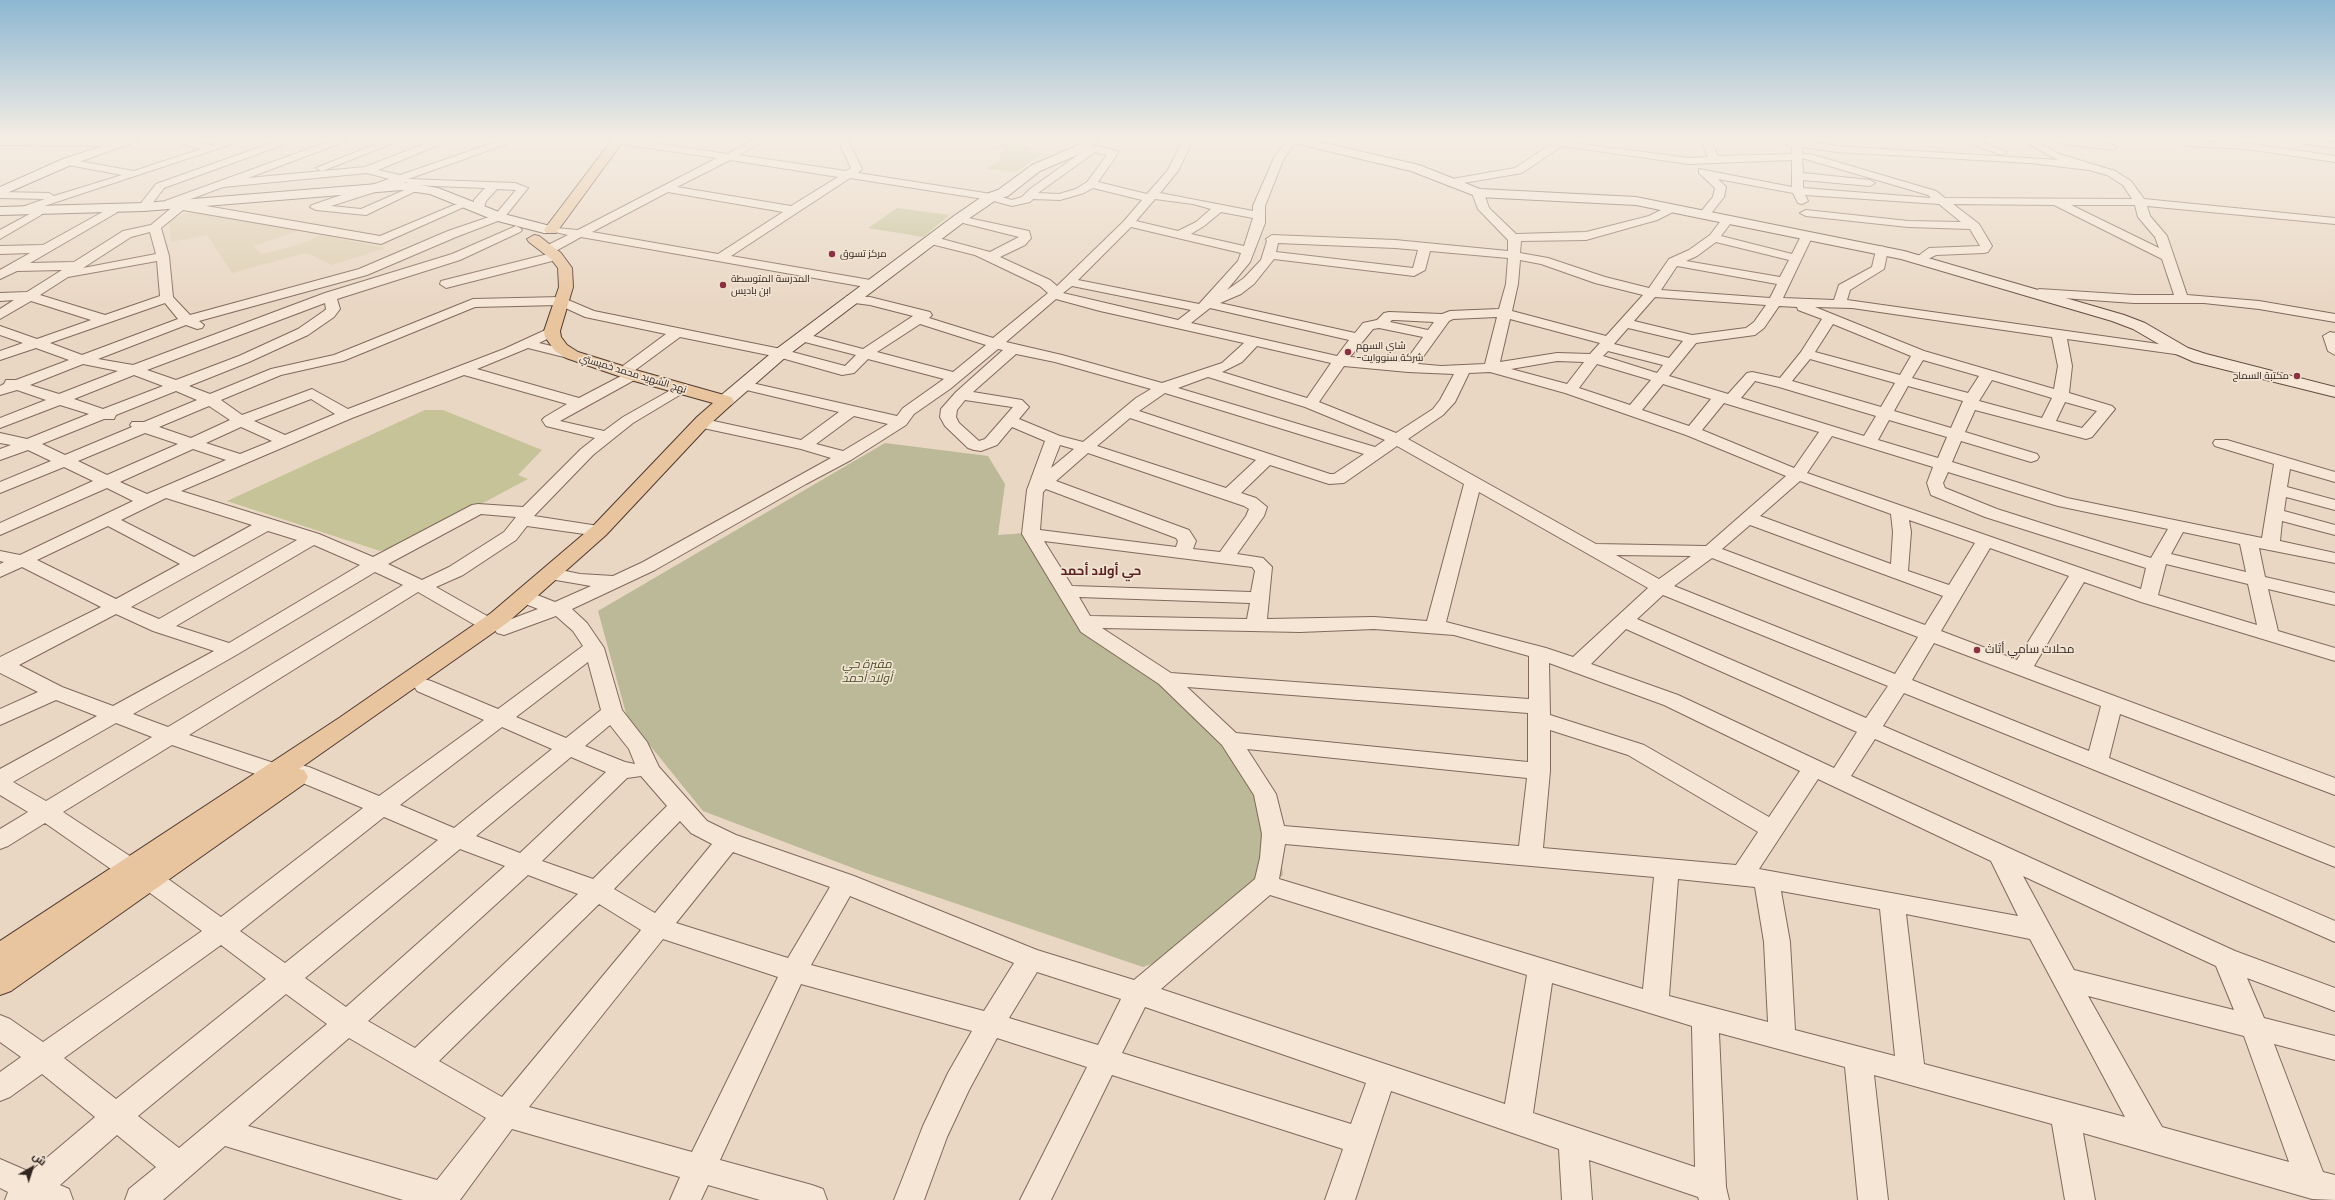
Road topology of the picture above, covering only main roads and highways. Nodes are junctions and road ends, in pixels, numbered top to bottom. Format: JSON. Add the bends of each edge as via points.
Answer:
{"nodes":[{"id":1,"x":286,"y":196,"type":"edge"},
{"id":2,"x":290,"y":196,"type":"edge"},
{"id":3,"x":432,"y":196,"type":"edge"},
{"id":4,"x":446,"y":196,"type":"edge"},
{"id":5,"x":581,"y":196,"type":"edge"},
{"id":6,"x":994,"y":196,"type":"edge"},
{"id":7,"x":1560,"y":196,"type":"edge"},
{"id":8,"x":183,"y":206,"type":"junction"},
{"id":9,"x":0,"y":213,"type":"edge"},
{"id":10,"x":494,"y":219,"type":"junction"},
{"id":11,"x":534,"y":238,"type":"junction"},
{"id":12,"x":553,"y":239,"type":"junction"},
{"id":13,"x":2335,"y":392,"type":"edge"},
{"id":14,"x":716,"y":414,"type":"junction"},
{"id":15,"x":558,"y":576,"type":"junction"},
{"id":16,"x":496,"y":627,"type":"junction"},
{"id":17,"x":139,"y":873,"type":"junction"},
{"id":18,"x":0,"y":957,"type":"edge"},
{"id":19,"x":0,"y":982,"type":"edge"}],
"edges":[{"from":1,"to":8,"type":"main road"},
{"from":2,"to":8,"type":"main road"},
{"from":3,"to":10,"type":"main road"},
{"from":4,"to":10,"type":"main road","via":[[479,209]]},
{"from":5,"to":12,"type":"main road"},
{"from":6,"to":14,"type":"main road","via":[[959,219],[780,353],[743,385]]},
{"from":7,"to":13,"type":"main road","via":[[1622,199],[1920,259],[2039,293],[2134,324],[2182,351],[2221,364]]},
{"from":8,"to":9,"type":"main road","via":[[112,211]]},
{"from":8,"to":9,"type":"main road"},
{"from":10,"to":11,"type":"main road"},
{"from":10,"to":12,"type":"main road"},
{"from":11,"to":12,"type":"main road","via":[[538,244]]},
{"from":11,"to":12,"type":"main road","via":[[539,232]]},
{"from":12,"to":14,"type":"main road","name":"نهج الشهيد محمد خميستي","via":[[567,277],[552,331],[556,342],[572,355],[681,390]]},
{"from":14,"to":15,"type":"main road","via":[[659,483]]},
{"from":14,"to":15,"type":"main road","via":[[703,421]]},
{"from":15,"to":16,"type":"main road","via":[[541,602]]},
{"from":16,"to":17,"type":"main road","via":[[275,772]]},
{"from":16,"to":17,"type":"main road","via":[[424,686],[301,773]]},
{"from":17,"to":18,"type":"main road"},
{"from":17,"to":19,"type":"main road"}]}
